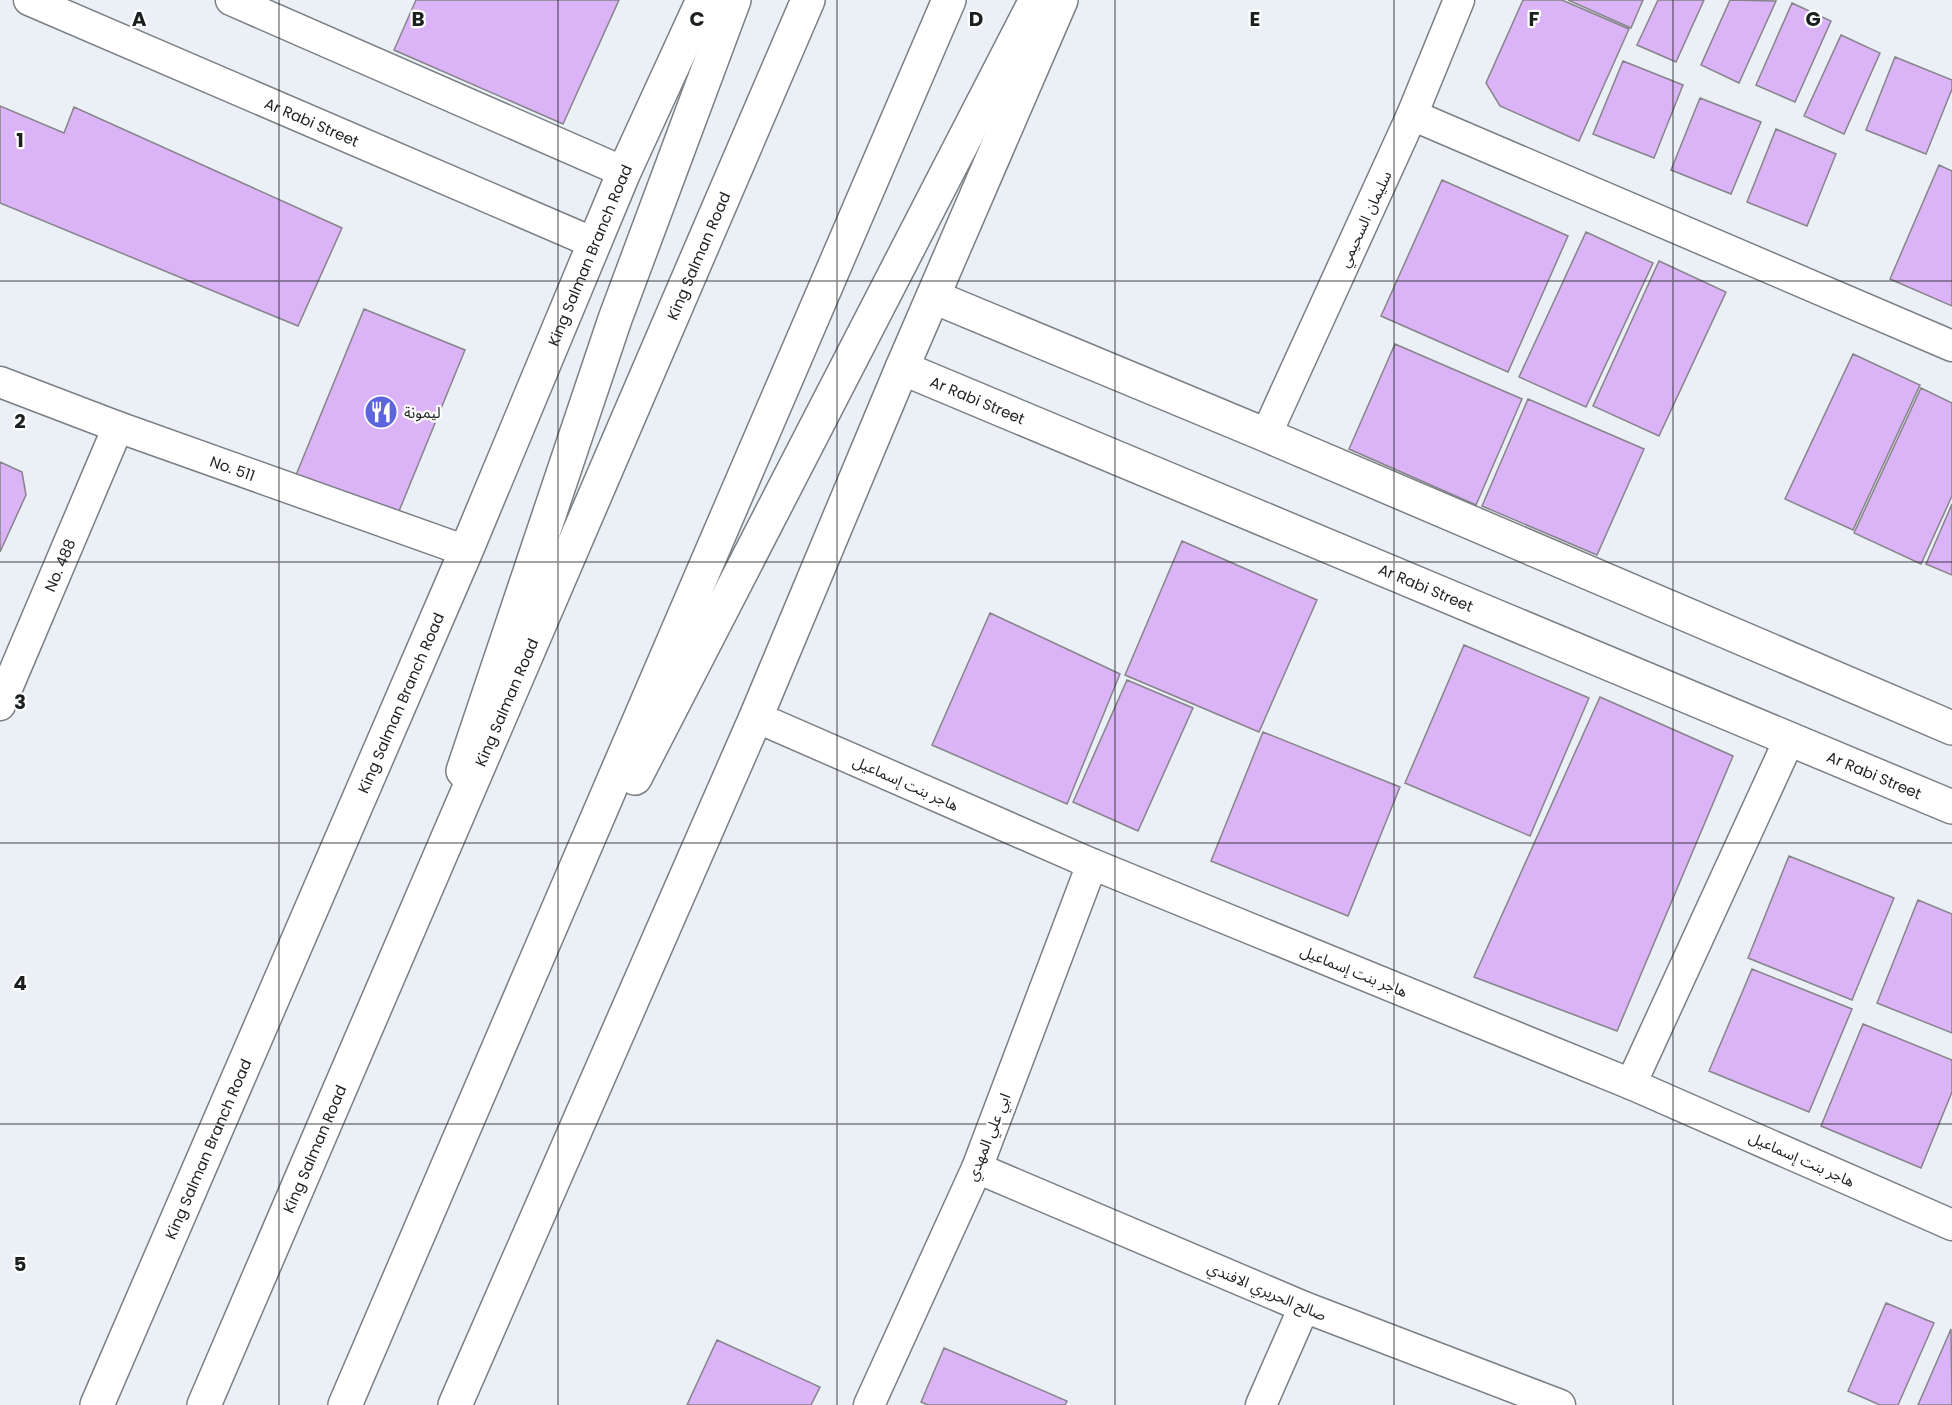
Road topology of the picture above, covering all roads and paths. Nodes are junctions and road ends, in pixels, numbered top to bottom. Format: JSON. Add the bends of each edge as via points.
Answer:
{"nodes":[{"id":1,"x":29,"y":0,"type":"edge"},
{"id":2,"x":231,"y":0,"type":"edge"},
{"id":3,"x":703,"y":0,"type":"edge"},
{"id":4,"x":734,"y":0,"type":"edge"},
{"id":5,"x":808,"y":0,"type":"edge"},
{"id":6,"x":949,"y":0,"type":"edge"},
{"id":7,"x":1036,"y":0,"type":"edge"},
{"id":8,"x":1061,"y":0,"type":"edge"},
{"id":9,"x":1459,"y":0,"type":"edge"},
{"id":10,"x":290,"y":12,"type":"edge"},
{"id":11,"x":1412,"y":116,"type":"junction"},
{"id":12,"x":624,"y":172,"type":"junction"},
{"id":13,"x":594,"y":243,"type":"junction"},
{"id":14,"x":934,"y":297,"type":"junction"},
{"id":15,"x":1952,"y":346,"type":"edge"},
{"id":16,"x":902,"y":368,"type":"junction"},
{"id":17,"x":0,"y":382,"type":"edge"},
{"id":18,"x":118,"y":427,"type":"junction"},
{"id":19,"x":1266,"y":435,"type":"junction"},
{"id":20,"x":466,"y":551,"type":"junction"},
{"id":21,"x":0,"y":705,"type":"edge"},
{"id":22,"x":756,"y":717,"type":"junction"},
{"id":23,"x":1952,"y":728,"type":"edge"},
{"id":24,"x":1790,"y":738,"type":"junction"},
{"id":25,"x":1952,"y":807,"type":"edge"},
{"id":26,"x":1092,"y":864,"type":"junction"},
{"id":27,"x":417,"y":906,"type":"junction"},
{"id":28,"x":502,"y":1035,"type":"junction"},
{"id":29,"x":1631,"y":1084,"type":"junction"},
{"id":30,"x":976,"y":1168,"type":"junction"},
{"id":31,"x":1952,"y":1225,"type":"edge"},
{"id":32,"x":1304,"y":1307,"type":"junction"},
{"id":33,"x":97,"y":1405,"type":"edge"},
{"id":34,"x":204,"y":1405,"type":"edge"},
{"id":35,"x":345,"y":1405,"type":"edge"},
{"id":36,"x":455,"y":1405,"type":"edge"},
{"id":37,"x":869,"y":1405,"type":"edge"},
{"id":38,"x":1261,"y":1405,"type":"edge"},
{"id":39,"x":1560,"y":1405,"type":"edge"}],
"edges":[{"from":1,"to":13,"type":"street","name":"Ar Rabi Street"},
{"from":2,"to":10,"type":"street"},
{"from":3,"to":12,"type":"main road","name":"King Salman Branch Road"},
{"from":4,"to":27,"type":"main road","via":[[615,319]]},
{"from":5,"to":27,"type":"main road","name":"King Salman Road"},
{"from":6,"to":28,"type":"main road"},
{"from":7,"to":28,"type":"main road"},
{"from":8,"to":14,"type":"main road"},
{"from":9,"to":11,"type":"street","name":"سليمان السحيمي"},
{"from":10,"to":12,"type":"street"},
{"from":11,"to":15,"type":"street"},
{"from":11,"to":19,"type":"street","name":"سليمان السحيمي"},
{"from":12,"to":13,"type":"main road","name":"King Salman Branch Road"},
{"from":13,"to":20,"type":"main road","name":"King Salman Branch Road"},
{"from":14,"to":16,"type":"main road"},
{"from":14,"to":19,"type":"main road"},
{"from":16,"to":22,"type":"main road"},
{"from":16,"to":24,"type":"main road","name":"Ar Rabi Street"},
{"from":17,"to":18,"type":"street","name":"No. 511"},
{"from":18,"to":20,"type":"street","name":"No. 511"},
{"from":18,"to":21,"type":"street","name":"No. 488"},
{"from":19,"to":23,"type":"main road"},
{"from":20,"to":33,"type":"main road","name":"King Salman Branch Road"},
{"from":22,"to":26,"type":"street","name":"هاجر بنت إسماعيل"},
{"from":22,"to":36,"type":"main road"},
{"from":24,"to":25,"type":"main road","name":"Ar Rabi Street"},
{"from":24,"to":29,"type":"street"},
{"from":26,"to":29,"type":"street","name":"هاجر بنت إسماعيل"},
{"from":26,"to":30,"type":"street","name":"ابي علي المهدي"},
{"from":27,"to":34,"type":"main road","name":"King Salman Road"},
{"from":28,"to":35,"type":"main road"},
{"from":29,"to":31,"type":"street","name":"هاجر بنت إسماعيل"},
{"from":30,"to":32,"type":"street","name":"صالح الحريري الافندي"},
{"from":30,"to":37,"type":"street","name":"ابي علي المهدي"},
{"from":32,"to":38,"type":"street"},
{"from":32,"to":39,"type":"street","name":"صالح الحريري الافندي"}]}
